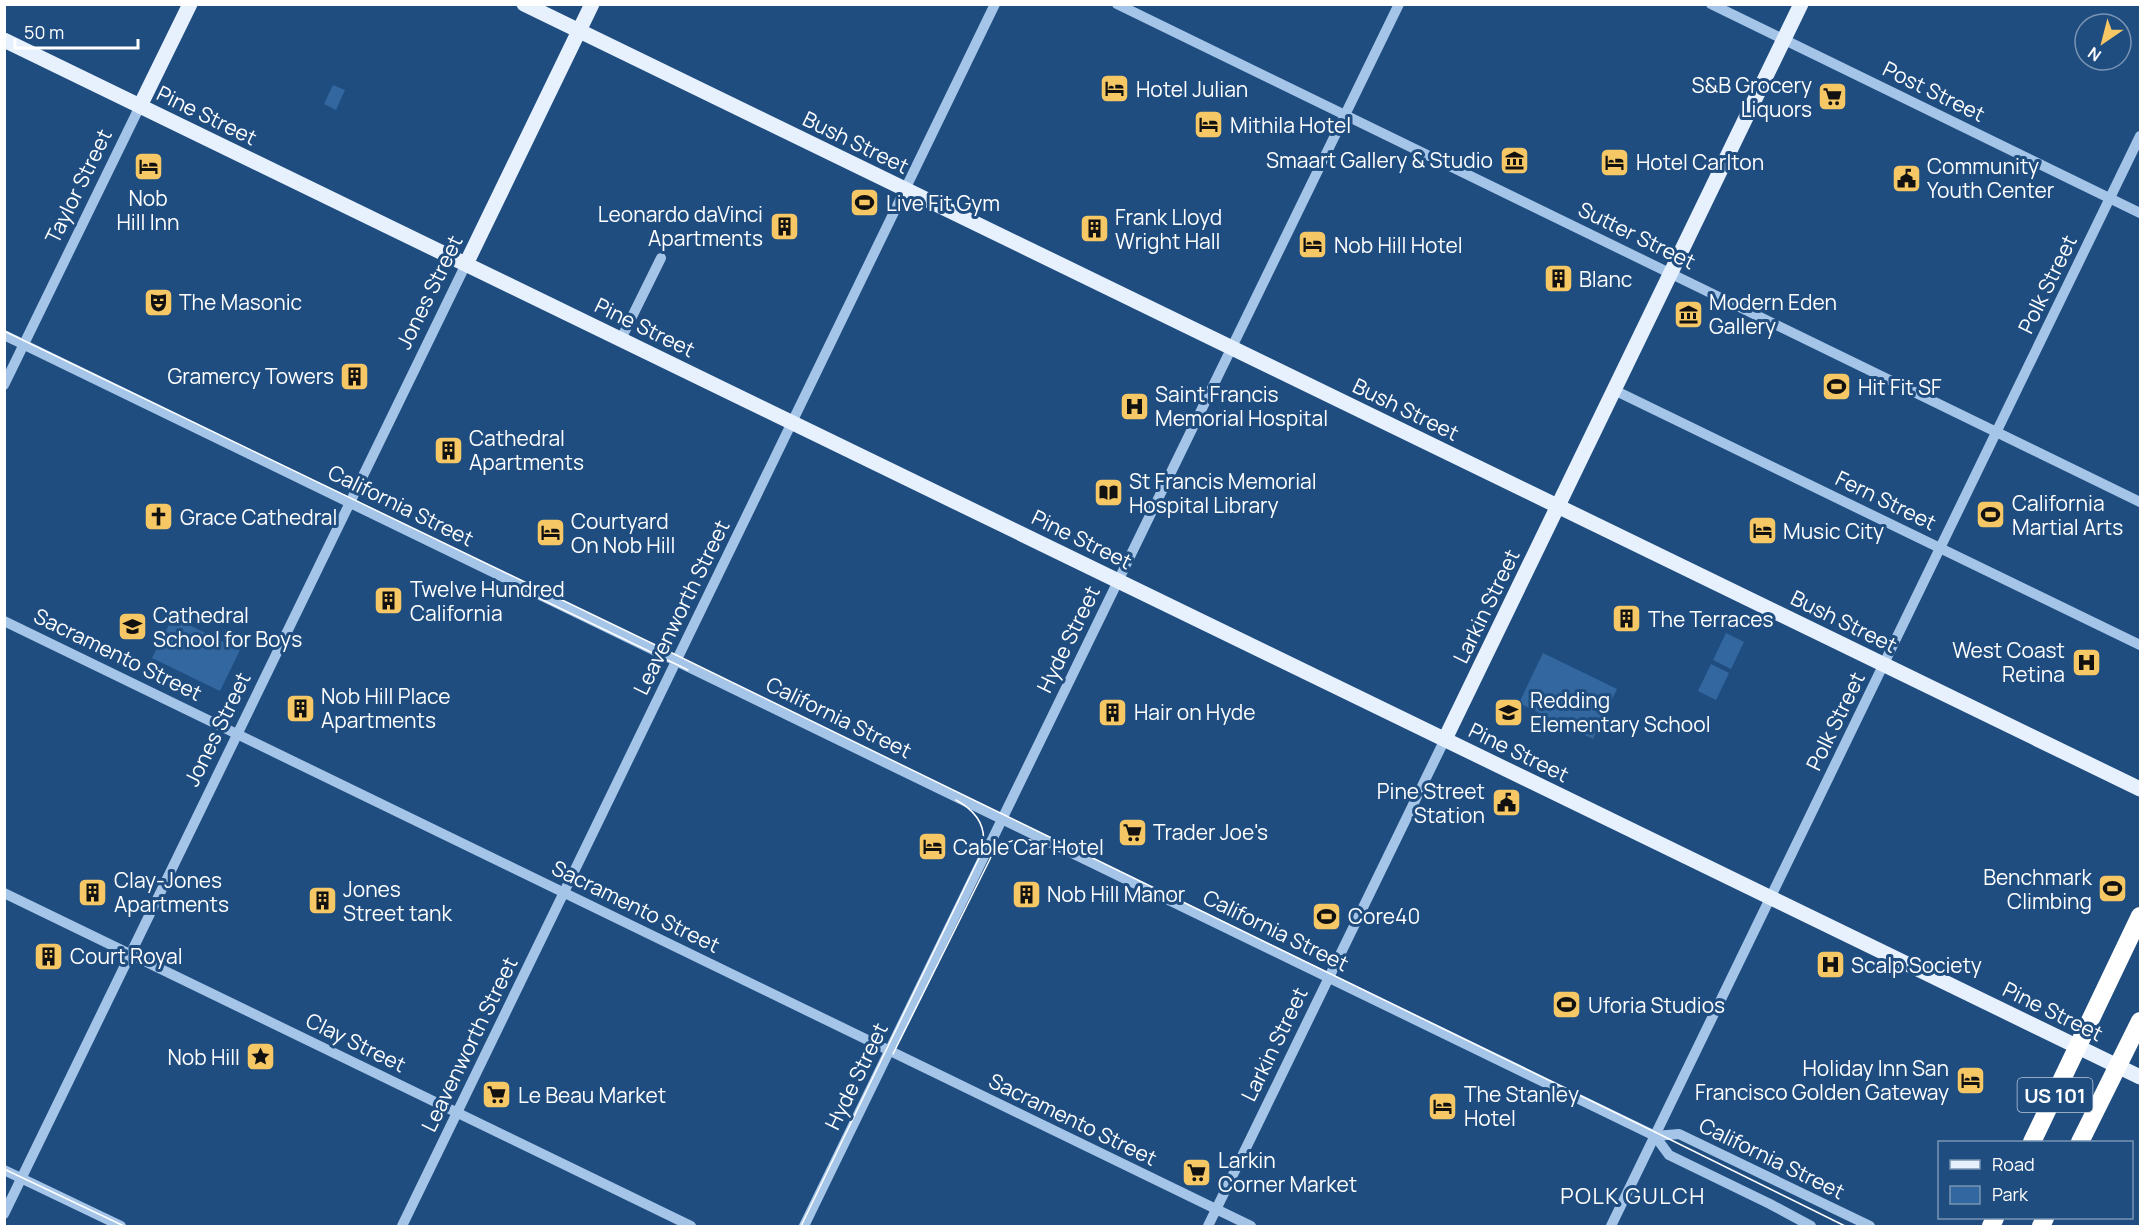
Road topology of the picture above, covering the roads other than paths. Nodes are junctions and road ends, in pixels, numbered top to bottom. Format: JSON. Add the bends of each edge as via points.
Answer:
{"nodes":[{"id":1,"x":190,"y":4,"type":"edge"},
{"id":2,"x":524,"y":4,"type":"edge"},
{"id":3,"x":592,"y":4,"type":"edge"},
{"id":4,"x":995,"y":4,"type":"edge"},
{"id":5,"x":1117,"y":4,"type":"edge"},
{"id":6,"x":1399,"y":4,"type":"edge"},
{"id":7,"x":1711,"y":4,"type":"edge"},
{"id":8,"x":1801,"y":4,"type":"edge"},
{"id":9,"x":579,"y":32,"type":"junction"},
{"id":10,"x":4,"y":40,"type":"edge"},
{"id":11,"x":1784,"y":40,"type":"junction"},
{"id":12,"x":140,"y":106,"type":"junction"},
{"id":13,"x":1345,"y":115,"type":"junction"},
{"id":14,"x":2140,"y":136,"type":"edge"},
{"id":15,"x":905,"y":190,"type":"junction"},
{"id":16,"x":2110,"y":199,"type":"junction"},
{"id":17,"x":2140,"y":213,"type":"edge"},
{"id":18,"x":661,"y":258,"type":"dead end"},
{"id":19,"x":466,"y":264,"type":"junction"},
{"id":20,"x":1671,"y":273,"type":"junction"},
{"id":21,"x":4,"y":335,"type":"edge"},
{"id":22,"x":621,"y":339,"type":"junction"},
{"id":23,"x":24,"y":345,"type":"junction"},
{"id":24,"x":1232,"y":348,"type":"junction"},
{"id":25,"x":4,"y":386,"type":"edge"},
{"id":26,"x":1614,"y":390,"type":"junction"},
{"id":27,"x":792,"y":422,"type":"junction"},
{"id":28,"x":1997,"y":432,"type":"junction"},
{"id":29,"x":350,"y":502,"type":"junction"},
{"id":30,"x":2140,"y":502,"type":"edge"},
{"id":31,"x":1558,"y":506,"type":"junction"},
{"id":32,"x":1941,"y":548,"type":"junction"},
{"id":33,"x":1119,"y":581,"type":"junction"},
{"id":34,"x":4,"y":621,"type":"edge"},
{"id":35,"x":2140,"y":645,"type":"edge"},
{"id":36,"x":677,"y":660,"type":"junction"},
{"id":37,"x":1884,"y":664,"type":"junction"},
{"id":38,"x":238,"y":734,"type":"junction"},
{"id":39,"x":1445,"y":739,"type":"junction"},
{"id":40,"x":2140,"y":789,"type":"edge"},
{"id":41,"x":1003,"y":819,"type":"junction"},
{"id":42,"x":4,"y":893,"type":"edge"},
{"id":43,"x":564,"y":893,"type":"junction"},
{"id":44,"x":1771,"y":898,"type":"junction"},
{"id":45,"x":2140,"y":916,"type":"edge"},
{"id":46,"x":131,"y":955,"type":"junction"},
{"id":47,"x":1329,"y":978,"type":"junction"},
{"id":48,"x":2140,"y":1021,"type":"edge"},
{"id":49,"x":2078,"y":1047,"type":"junction"},
{"id":50,"x":890,"y":1051,"type":"junction"},
{"id":51,"x":2118,"y":1066,"type":"junction"},
{"id":52,"x":2140,"y":1077,"type":"edge"},
{"id":53,"x":457,"y":1113,"type":"junction"},
{"id":54,"x":1655,"y":1136,"type":"junction"},
{"id":55,"x":2033,"y":1141,"type":"edge"},
{"id":56,"x":2081,"y":1141,"type":"edge"},
{"id":57,"x":4,"y":1170,"type":"edge"},
{"id":58,"x":21,"y":1179,"type":"junction"},
{"id":59,"x":1216,"y":1210,"type":"junction"},
{"id":60,"x":4,"y":1214,"type":"edge"},
{"id":61,"x":121,"y":1227,"type":"edge"},
{"id":62,"x":402,"y":1227,"type":"edge"},
{"id":63,"x":691,"y":1227,"type":"edge"},
{"id":64,"x":804,"y":1227,"type":"edge"},
{"id":65,"x":1208,"y":1227,"type":"edge"},
{"id":66,"x":1251,"y":1227,"type":"edge"},
{"id":67,"x":1611,"y":1227,"type":"edge"},
{"id":68,"x":1811,"y":1227,"type":"edge"},
{"id":69,"x":1870,"y":1227,"type":"edge"}],
"edges":[{"from":1,"to":12,"type":"main road","name":"Taylor Street"},
{"from":2,"to":9,"type":"main road","name":"Bush Street"},
{"from":3,"to":9,"type":"main road","name":"Jones Street"},
{"from":4,"to":15,"type":"street","name":"Leavenworth Street"},
{"from":5,"to":13,"type":"street","name":"Sutter Street"},
{"from":6,"to":13,"type":"street","name":"Hyde Street"},
{"from":7,"to":11,"type":"street","name":"Post Street"},
{"from":8,"to":11,"type":"main road","name":"Larkin Street"},
{"from":9,"to":15,"type":"main road","name":"Bush Street"},
{"from":9,"to":19,"type":"main road","name":"Jones Street"},
{"from":10,"to":12,"type":"main road","name":"Pine Street"},
{"from":11,"to":16,"type":"street","name":"Post Street"},
{"from":11,"to":20,"type":"main road","name":"Larkin Street"},
{"from":12,"to":19,"type":"main road","name":"Pine Street"},
{"from":12,"to":23,"type":"street","name":"Taylor Street"},
{"from":13,"to":20,"type":"street","name":"Sutter Street"},
{"from":13,"to":24,"type":"street","name":"Hyde Street"},
{"from":14,"to":16,"type":"street","name":"Polk Street"},
{"from":15,"to":24,"type":"main road","name":"Bush Street"},
{"from":15,"to":27,"type":"street","name":"Leavenworth Street"},
{"from":16,"to":17,"type":"street","name":"Post Street"},
{"from":16,"to":28,"type":"street","name":"Polk Street"},
{"from":18,"to":22,"type":"street"},
{"from":19,"to":22,"type":"main road","name":"Pine Street"},
{"from":19,"to":29,"type":"street","name":"Jones Street"},
{"from":20,"to":26,"type":"main road","name":"Larkin Street"},
{"from":20,"to":28,"type":"street","name":"Sutter Street"},
{"from":21,"to":23,"type":"street","name":"California Street"},
{"from":22,"to":27,"type":"main road","name":"Pine Street"},
{"from":23,"to":25,"type":"street","name":"Taylor Street"},
{"from":23,"to":29,"type":"street","name":"California Street"},
{"from":24,"to":31,"type":"main road","name":"Bush Street"},
{"from":24,"to":33,"type":"street","name":"Hyde Street"},
{"from":26,"to":31,"type":"main road","name":"Larkin Street"},
{"from":26,"to":32,"type":"street","name":"Fern Street"},
{"from":27,"to":33,"type":"main road","name":"Pine Street"},
{"from":27,"to":36,"type":"street","name":"Leavenworth Street"},
{"from":28,"to":30,"type":"street","name":"Sutter Street"},
{"from":28,"to":32,"type":"street","name":"Polk Street"},
{"from":29,"to":36,"type":"street","name":"California Street"},
{"from":29,"to":38,"type":"street","name":"Jones Street"},
{"from":31,"to":37,"type":"main road","name":"Bush Street"},
{"from":31,"to":39,"type":"main road","name":"Larkin Street"},
{"from":32,"to":35,"type":"street","name":"Fern Street"},
{"from":32,"to":37,"type":"street","name":"Polk Street"},
{"from":33,"to":39,"type":"main road","name":"Pine Street"},
{"from":33,"to":41,"type":"street","name":"Hyde Street"},
{"from":34,"to":38,"type":"street","name":"Sacramento Street"},
{"from":36,"to":41,"type":"street","name":"California Street"},
{"from":36,"to":43,"type":"street","name":"Leavenworth Street"},
{"from":37,"to":40,"type":"main road","name":"Bush Street"},
{"from":37,"to":44,"type":"street","name":"Polk Street"},
{"from":38,"to":43,"type":"street","name":"Sacramento Street"},
{"from":38,"to":46,"type":"street","name":"Jones Street"},
{"from":39,"to":44,"type":"main road","name":"Pine Street"},
{"from":39,"to":47,"type":"street","name":"Larkin Street"},
{"from":41,"to":47,"type":"street","name":"California Street"},
{"from":41,"to":50,"type":"street","name":"Hyde Street"},
{"from":42,"to":46,"type":"street","name":"Clay Street"},
{"from":43,"to":50,"type":"street","name":"Sacramento Street"},
{"from":43,"to":53,"type":"street","name":"Leavenworth Street"},
{"from":44,"to":49,"type":"main road","name":"Pine Street"},
{"from":44,"to":54,"type":"street","name":"Polk Street"},
{"from":45,"to":49,"type":"highway","number":"US 101"},
{"from":46,"to":53,"type":"street","name":"Clay Street"},
{"from":46,"to":58,"type":"street","name":"Jones Street"},
{"from":47,"to":54,"type":"street","name":"California Street"},
{"from":47,"to":59,"type":"street","name":"Larkin Street"},
{"from":48,"to":51,"type":"highway","number":"US 101"},
{"from":49,"to":51,"type":"main road","name":"Pine Street"},
{"from":49,"to":55,"type":"highway","number":"US 101"},
{"from":50,"to":59,"type":"street","name":"Sacramento Street"},
{"from":50,"to":64,"type":"street","name":"Hyde Street"},
{"from":51,"to":52,"type":"main road","name":"Pine Street"},
{"from":51,"to":56,"type":"highway","number":"US 101"},
{"from":53,"to":62,"type":"street","name":"Leavenworth Street"},
{"from":53,"to":63,"type":"street","name":"Clay Street"},
{"from":54,"to":67,"type":"street","name":"Polk Street"},
{"from":54,"to":68,"type":"street","name":"California Street","via":[[1669,1155]]},
{"from":54,"to":69,"type":"street","name":"California Street","via":[[1679,1134]]},
{"from":57,"to":58,"type":"street"},
{"from":58,"to":60,"type":"street","name":"Jones Street"},
{"from":58,"to":61,"type":"street"},
{"from":59,"to":65,"type":"street","name":"Larkin Street"},
{"from":59,"to":66,"type":"street","name":"Sacramento Street"}]}
